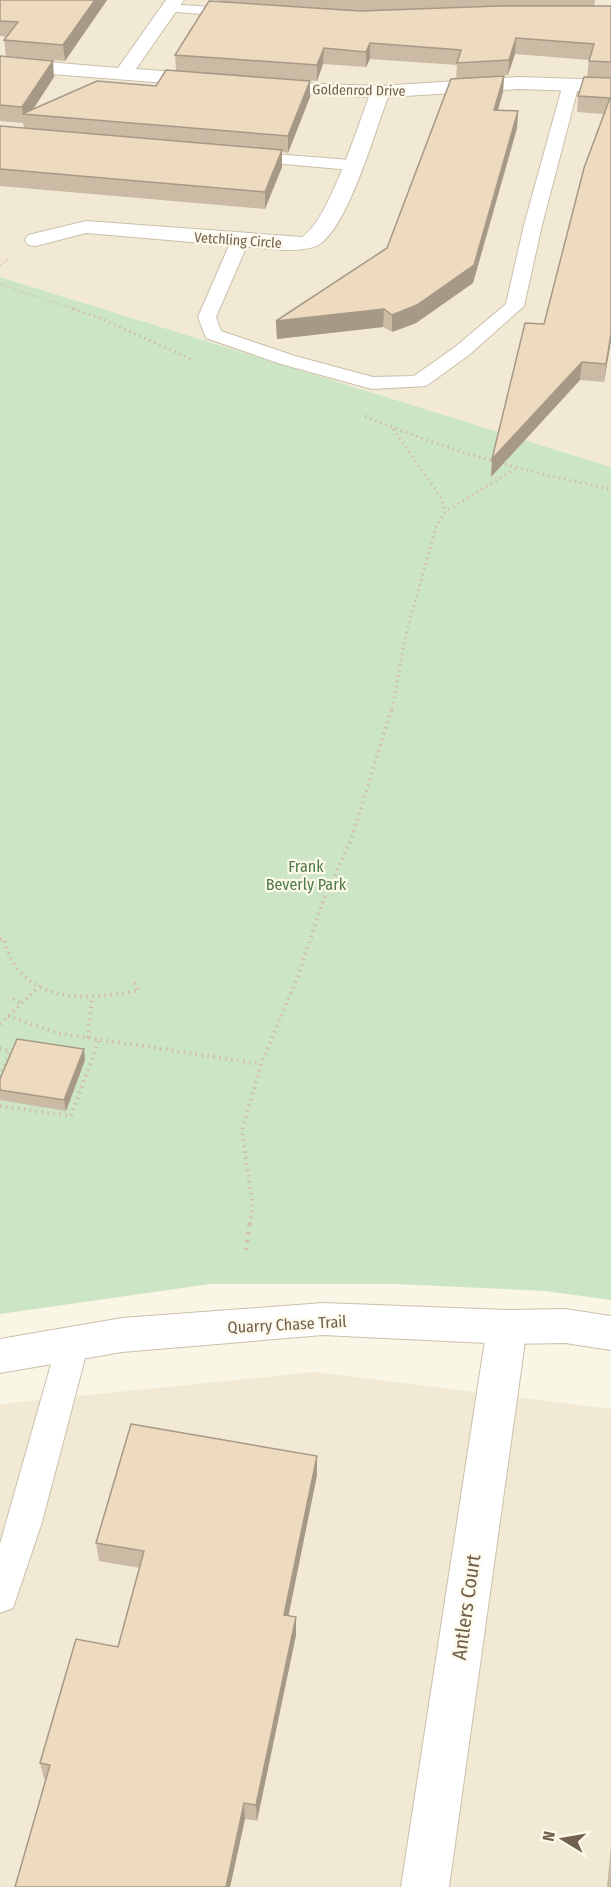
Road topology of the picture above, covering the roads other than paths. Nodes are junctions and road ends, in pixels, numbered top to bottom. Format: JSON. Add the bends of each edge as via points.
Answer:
{"nodes":[{"id":1,"x":172,"y":4,"type":"edge"},
{"id":2,"x":257,"y":15,"type":"edge"},
{"id":3,"x":0,"y":64,"type":"edge"},
{"id":4,"x":124,"y":73,"type":"junction"},
{"id":5,"x":219,"y":82,"type":"edge"},
{"id":6,"x":243,"y":84,"type":"edge"},
{"id":7,"x":571,"y":84,"type":"junction"},
{"id":8,"x":611,"y":86,"type":"edge"},
{"id":9,"x":380,"y":92,"type":"junction"},
{"id":10,"x":235,"y":156,"type":"edge"},
{"id":11,"x":351,"y":165,"type":"junction"},
{"id":12,"x":36,"y":240,"type":"dead end"},
{"id":13,"x":240,"y":241,"type":"junction"},
{"id":14,"x":507,"y":1327,"type":"junction"},
{"id":15,"x":611,"y":1333,"type":"edge"},
{"id":16,"x":73,"y":1343,"type":"junction"},
{"id":17,"x":0,"y":1356,"type":"edge"},
{"id":18,"x":0,"y":1596,"type":"edge"},
{"id":19,"x":425,"y":1887,"type":"edge"}],
"edges":[{"from":1,"to":2,"type":"lane"},
{"from":1,"to":4,"type":"street"},
{"from":3,"to":4,"type":"street"},
{"from":4,"to":5,"type":"street"},
{"from":6,"to":9,"type":"street","name":"Goldenrod Drive"},
{"from":7,"to":8,"type":"street","name":"Goldenrod Drive"},
{"from":7,"to":9,"type":"street","name":"Goldenrod Drive","via":[[519,83]]},
{"from":7,"to":13,"type":"lane","via":[[515,306],[419,382],[372,383],[213,334],[207,317]]},
{"from":9,"to":11,"type":"street","name":"Vetchling Circle"},
{"from":10,"to":11,"type":"lane"},
{"from":11,"to":13,"type":"street","name":"Vetchling Circle","via":[[328,222],[312,240],[293,244]]},
{"from":12,"to":13,"type":"street","name":"Vetchling Circle","via":[[86,227]]},
{"from":14,"to":15,"type":"street","name":"Quarry Chase Trail","via":[[565,1326]]},
{"from":14,"to":16,"type":"street","name":"Quarry Chase Trail","via":[[323,1319],[122,1335]]},
{"from":14,"to":19,"type":"street","name":"Antlers Court"},
{"from":16,"to":17,"type":"street","name":"Quarry Chase Trail"},
{"from":16,"to":18,"type":"lane","via":[[25,1522]]}]}
